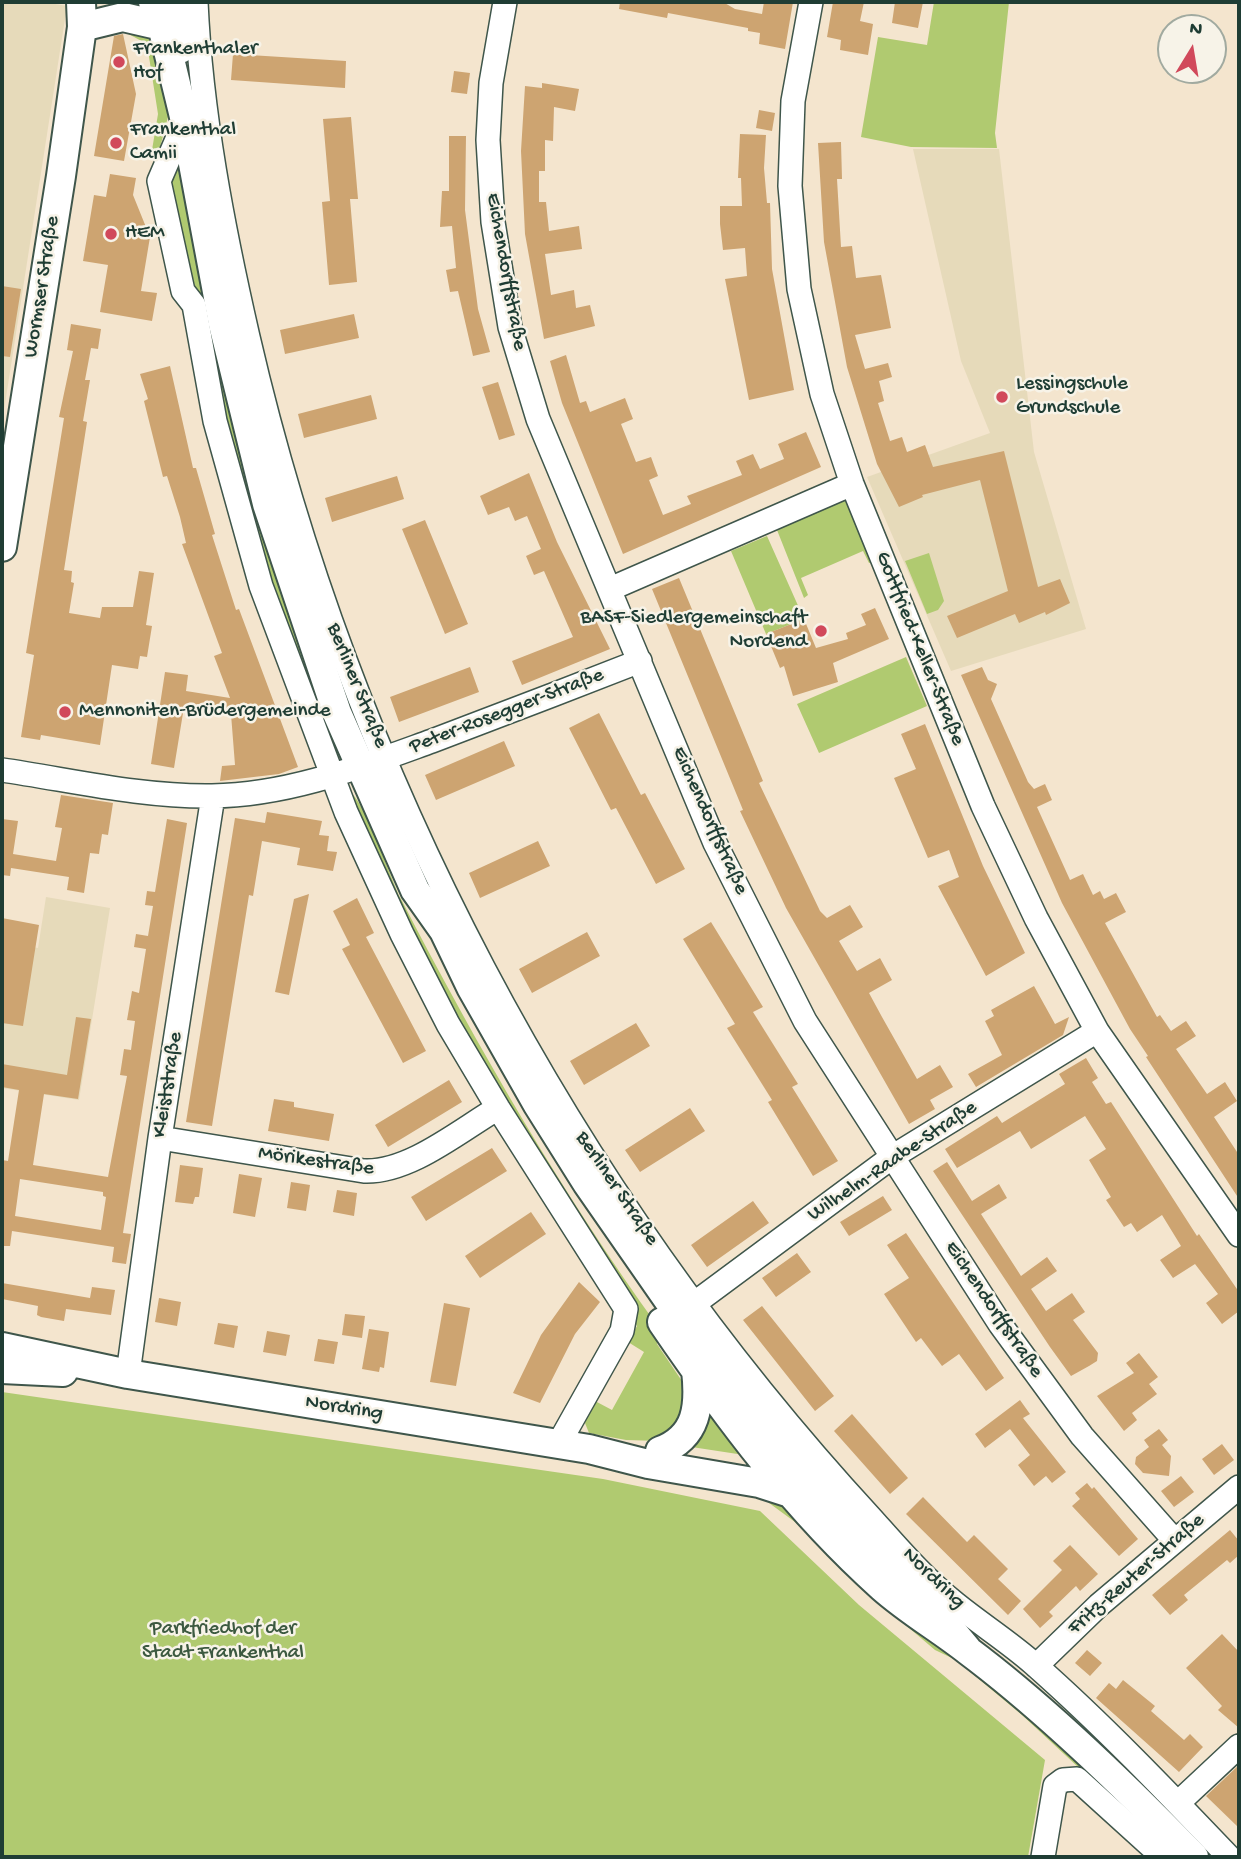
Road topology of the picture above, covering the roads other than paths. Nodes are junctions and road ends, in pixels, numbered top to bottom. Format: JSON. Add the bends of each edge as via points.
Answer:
{"nodes":[{"id":1,"x":97,"y":2,"type":"edge"},
{"id":2,"x":177,"y":2,"type":"edge"},
{"id":3,"x":196,"y":2,"type":"edge"},
{"id":4,"x":505,"y":2,"type":"edge"},
{"id":5,"x":811,"y":2,"type":"edge"},
{"id":6,"x":158,"y":14,"type":"edge"},
{"id":7,"x":81,"y":15,"type":"edge"},
{"id":8,"x":185,"y":121,"type":"junction"},
{"id":9,"x":852,"y":484,"type":"junction"},
{"id":10,"x":2,"y":547,"type":"edge"},
{"id":11,"x":610,"y":589,"type":"junction"},
{"id":12,"x":640,"y":661,"type":"junction"},
{"id":13,"x":372,"y":763,"type":"junction"},
{"id":14,"x":2,"y":769,"type":"edge"},
{"id":15,"x":332,"y":776,"type":"junction"},
{"id":16,"x":213,"y":796,"type":"junction"},
{"id":17,"x":1097,"y":1031,"type":"junction"},
{"id":18,"x":498,"y":1108,"type":"junction"},
{"id":19,"x":160,"y":1138,"type":"junction"},
{"id":20,"x":892,"y":1157,"type":"junction"},
{"id":21,"x":1239,"y":1235,"type":"edge"},
{"id":22,"x":676,"y":1310,"type":"junction"},
{"id":23,"x":2,"y":1347,"type":"edge"},
{"id":24,"x":2,"y":1369,"type":"edge"},
{"id":25,"x":696,"y":1370,"type":"junction"},
{"id":26,"x":128,"y":1374,"type":"junction"},
{"id":27,"x":559,"y":1443,"type":"junction"},
{"id":28,"x":589,"y":1449,"type":"junction"},
{"id":29,"x":660,"y":1451,"type":"junction"},
{"id":30,"x":767,"y":1466,"type":"junction"},
{"id":31,"x":800,"y":1487,"type":"junction"},
{"id":32,"x":1239,"y":1487,"type":"edge"},
{"id":33,"x":1175,"y":1541,"type":"junction"},
{"id":34,"x":1036,"y":1666,"type":"junction"},
{"id":35,"x":1239,"y":1746,"type":"edge"},
{"id":36,"x":1178,"y":1803,"type":"junction"},
{"id":37,"x":1043,"y":1857,"type":"edge"},
{"id":38,"x":1163,"y":1857,"type":"edge"},
{"id":39,"x":1194,"y":1857,"type":"edge"},
{"id":40,"x":1229,"y":1857,"type":"edge"}],
"edges":[{"from":1,"to":7,"type":"main road","name":"Wormser Straße"},
{"from":2,"to":8,"type":"main road","name":"Berliner Straße"},
{"from":3,"to":13,"type":"street","name":"Berliner Straße","via":[[228,250],[295,519],[344,659]]},
{"from":4,"to":11,"type":"street","name":"Eichendorffstraße","via":[[491,82],[488,141],[493,222],[510,327],[538,419]]},
{"from":5,"to":9,"type":"street","name":"Gottfried-Keller-Straße","via":[[793,101],[790,186],[795,251],[822,394]]},
{"from":6,"to":7,"type":"main road"},
{"from":6,"to":8,"type":"main road","name":"Berliner Straße"},
{"from":7,"to":10,"type":"main road","name":"Wormser Straße"},
{"from":8,"to":13,"type":"main road","name":"Berliner Straße","via":[[223,324],[260,477],[289,576]]},
{"from":8,"to":15,"type":"street","name":"Berliner Straße","via":[[159,181],[183,291],[194,304],[215,421],[261,586]]},
{"from":9,"to":11,"type":"street"},
{"from":9,"to":17,"type":"street","name":"Gottfried-Keller-Straße","via":[[983,806]]},
{"from":11,"to":12,"type":"street","name":"Eichendorffstraße"},
{"from":12,"to":13,"type":"street","name":"Peter-Rosegger-Straße"},
{"from":12,"to":20,"type":"street","name":"Eichendorffstraße","via":[[715,843],[799,1009]]},
{"from":13,"to":15,"type":"street","name":"Peter-Rosegger-Straße"},
{"from":13,"to":22,"type":"street","name":"Berliner Straße","via":[[503,1003],[624,1204]]},
{"from":13,"to":22,"type":"main road","name":"Berliner Straße","via":[[428,938],[490,1055],[573,1192]]},
{"from":14,"to":16,"type":"street","name":"Peter-Rosegger-Straße","via":[[140,792]]},
{"from":15,"to":16,"type":"street","name":"Peter-Rosegger-Straße","via":[[281,789]]},
{"from":15,"to":18,"type":"street","name":"Berliner Straße","via":[[402,934]]},
{"from":16,"to":19,"type":"street","name":"Kleiststraße"},
{"from":17,"to":20,"type":"street","name":"Wilhelm-Raabe-Straße"},
{"from":17,"to":21,"type":"street","name":"Gottfried-Keller-Straße"},
{"from":18,"to":19,"type":"street","name":"Mörikestraße","via":[[386,1171]]},
{"from":18,"to":27,"type":"street","name":"Berliner Straße","via":[[623,1302],[625,1325]]},
{"from":19,"to":26,"type":"street","name":"Kleiststraße"},
{"from":20,"to":22,"type":"street","name":"Wilhelm-Raabe-Straße"},
{"from":20,"to":33,"type":"street","name":"Eichendorffstraße","via":[[1000,1324],[1082,1436]]},
{"from":22,"to":25,"type":"main road"},
{"from":22,"to":31,"type":"main road","name":"Nordring"},
{"from":22,"to":34,"type":"street","name":"Nordring","via":[[751,1378],[872,1519],[953,1602]]},
{"from":23,"to":26,"type":"main road","name":"Nordring"},
{"from":24,"to":26,"type":"main road","name":"Nordring"},
{"from":25,"to":29,"type":"main road","via":[[696,1419],[685,1436]]},
{"from":25,"to":30,"type":"main road"},
{"from":26,"to":27,"type":"main road","name":"Nordring"},
{"from":27,"to":28,"type":"main road","name":"Nordring"},
{"from":28,"to":29,"type":"main road","name":"Nordring"},
{"from":28,"to":31,"type":"main road","name":"Nordring","via":[[648,1464]]},
{"from":29,"to":30,"type":"main road","name":"Nordring"},
{"from":30,"to":31,"type":"main road","name":"Nordring"},
{"from":31,"to":39,"type":"main road","name":"Nordring","via":[[921,1594],[967,1649]]},
{"from":32,"to":33,"type":"street","name":"Fritz-Reuter-Straße"},
{"from":33,"to":34,"type":"street","name":"Fritz-Reuter-Straße"},
{"from":34,"to":36,"type":"street","name":"Nordring"},
{"from":35,"to":36,"type":"street"},
{"from":36,"to":40,"type":"street","name":"Nordring"},
{"from":37,"to":38,"type":"street","via":[[1055,1786],[1077,1779]]}]}
